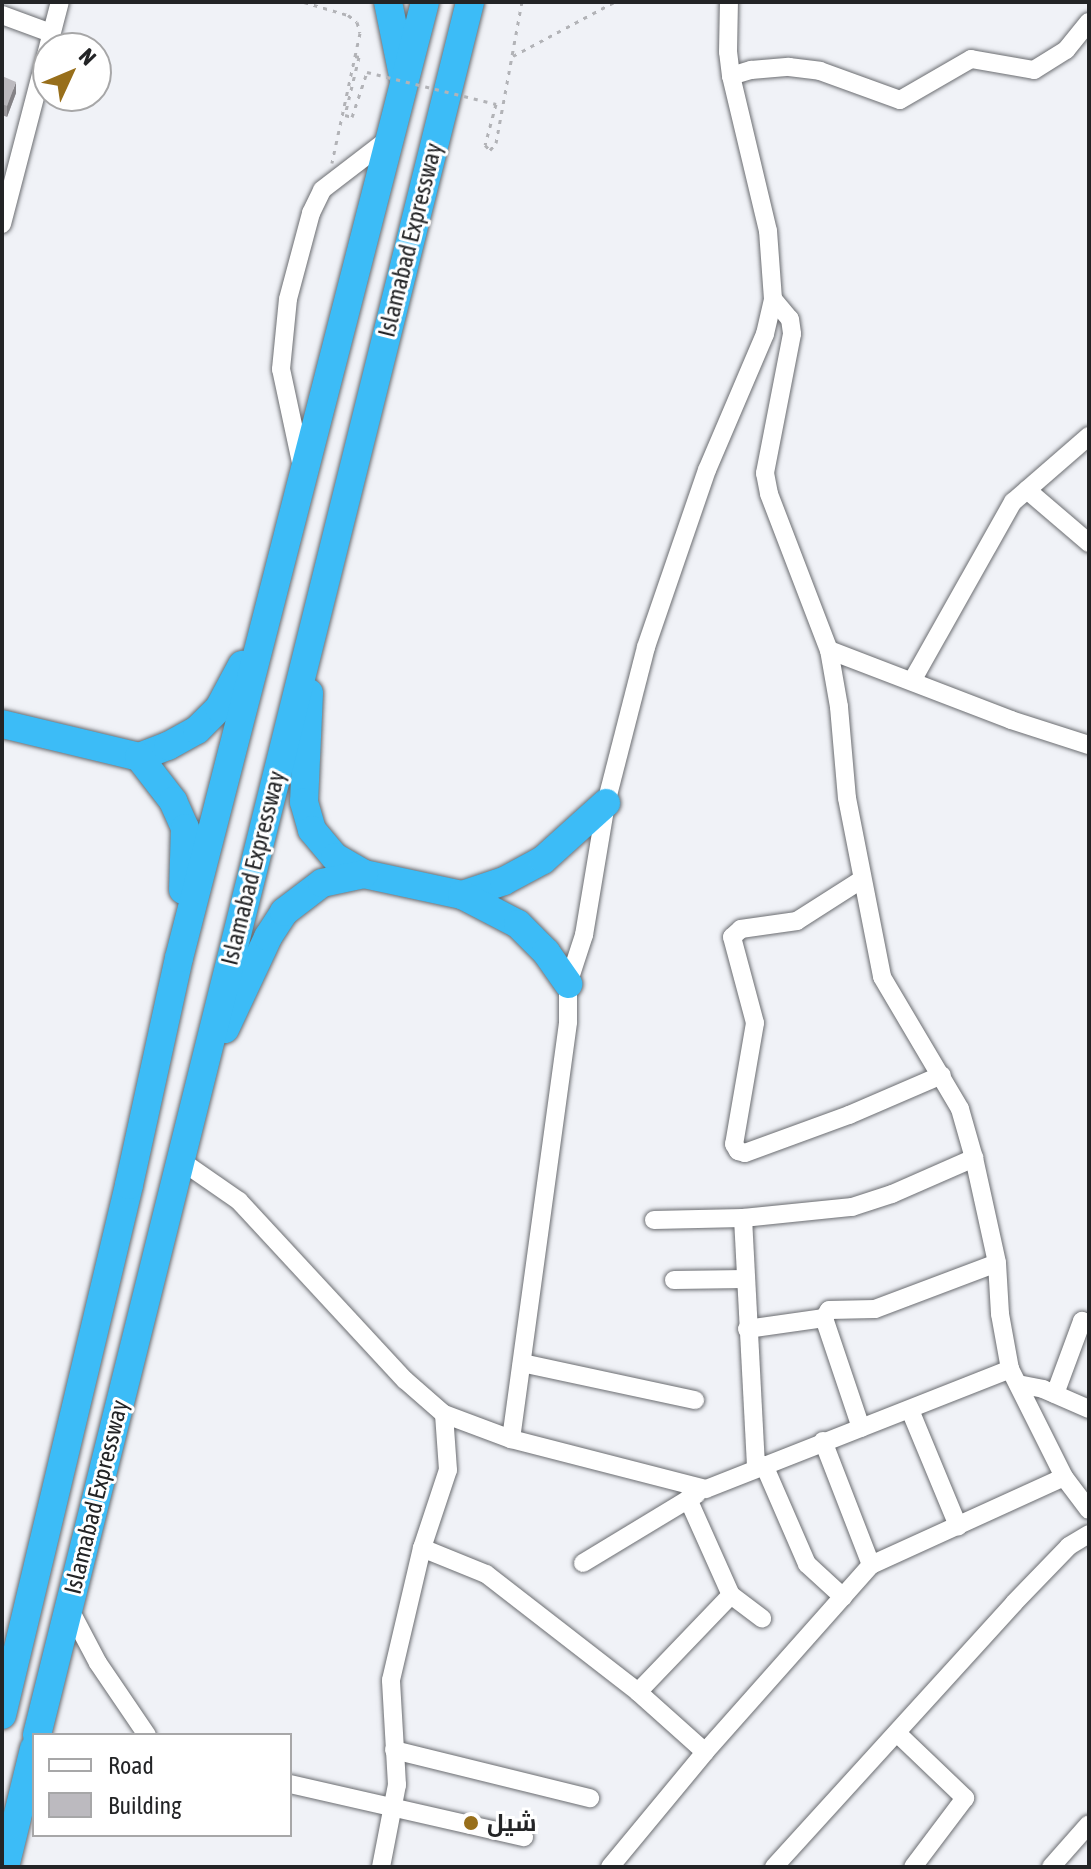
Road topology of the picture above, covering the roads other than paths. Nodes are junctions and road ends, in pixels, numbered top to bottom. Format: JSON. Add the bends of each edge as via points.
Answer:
{"nodes":[{"id":1,"x":60,"y":2,"type":"edge"},
{"id":2,"x":388,"y":2,"type":"edge"},
{"id":3,"x":425,"y":2,"type":"edge"},
{"id":4,"x":470,"y":2,"type":"edge"},
{"id":5,"x":729,"y":2,"type":"edge"},
{"id":6,"x":2,"y":15,"type":"edge"},
{"id":7,"x":1089,"y":22,"type":"edge"},
{"id":8,"x":48,"y":32,"type":"edge"},
{"id":9,"x":51,"y":32,"type":"edge"},
{"id":10,"x":731,"y":76,"type":"junction"},
{"id":11,"x":405,"y":85,"type":"junction"},
{"id":12,"x":32,"y":94,"type":"edge"},
{"id":13,"x":392,"y":135,"type":"junction"},
{"id":14,"x":8,"y":172,"type":"edge"},
{"id":15,"x":2,"y":224,"type":"edge"},
{"id":16,"x":773,"y":299,"type":"junction"},
{"id":17,"x":1089,"y":436,"type":"edge"},
{"id":18,"x":304,"y":474,"type":"junction"},
{"id":19,"x":1027,"y":490,"type":"junction"},
{"id":20,"x":1089,"y":543,"type":"edge"},
{"id":21,"x":268,"y":610,"type":"junction"},
{"id":22,"x":311,"y":636,"type":"junction"},
{"id":23,"x":829,"y":650,"type":"junction"},
{"id":24,"x":912,"y":681,"type":"junction"},
{"id":25,"x":2,"y":724,"type":"edge"},
{"id":26,"x":1089,"y":745,"type":"edge"},
{"id":27,"x":139,"y":757,"type":"junction"},
{"id":28,"x":606,"y":803,"type":"junction"},
{"id":29,"x":364,"y":874,"type":"junction"},
{"id":30,"x":861,"y":880,"type":"junction"},
{"id":31,"x":462,"y":895,"type":"junction"},
{"id":32,"x":179,"y":958,"type":"junction"},
{"id":33,"x":568,"y":984,"type":"junction"},
{"id":34,"x":942,"y":1075,"type":"junction"},
{"id":35,"x":201,"y":1078,"type":"junction"},
{"id":36,"x":974,"y":1158,"type":"junction"},
{"id":37,"x":180,"y":1160,"type":"junction"},
{"id":38,"x":743,"y":1218,"type":"junction"},
{"id":39,"x":654,"y":1220,"type":"dead end"},
{"id":40,"x":997,"y":1263,"type":"junction"},
{"id":41,"x":745,"y":1279,"type":"junction"},
{"id":42,"x":674,"y":1280,"type":"dead end"},
{"id":43,"x":824,"y":1318,"type":"junction"},
{"id":44,"x":1089,"y":1324,"type":"edge"},
{"id":45,"x":747,"y":1329,"type":"junction"},
{"id":46,"x":522,"y":1363,"type":"junction"},
{"id":47,"x":1014,"y":1377,"type":"junction"},
{"id":48,"x":1055,"y":1394,"type":"junction"},
{"id":49,"x":695,"y":1400,"type":"dead end"},
{"id":50,"x":1089,"y":1409,"type":"edge"},
{"id":51,"x":910,"y":1410,"type":"junction"},
{"id":52,"x":444,"y":1414,"type":"junction"},
{"id":53,"x":861,"y":1428,"type":"junction"},
{"id":54,"x":511,"y":1439,"type":"junction"},
{"id":55,"x":823,"y":1441,"type":"junction"},
{"id":56,"x":760,"y":1467,"type":"junction"},
{"id":57,"x":1064,"y":1477,"type":"junction"},
{"id":58,"x":706,"y":1489,"type":"junction"},
{"id":59,"x":688,"y":1499,"type":"junction"},
{"id":60,"x":1089,"y":1510,"type":"edge"},
{"id":61,"x":958,"y":1526,"type":"junction"},
{"id":62,"x":1089,"y":1534,"type":"edge"},
{"id":63,"x":422,"y":1548,"type":"junction"},
{"id":64,"x":583,"y":1563,"type":"dead end"},
{"id":65,"x":871,"y":1565,"type":"junction"},
{"id":66,"x":731,"y":1595,"type":"junction"},
{"id":67,"x":843,"y":1597,"type":"junction"},
{"id":68,"x":69,"y":1608,"type":"junction"},
{"id":69,"x":762,"y":1618,"type":"dead end"},
{"id":70,"x":638,"y":1692,"type":"junction"},
{"id":71,"x":2,"y":1715,"type":"edge"},
{"id":72,"x":38,"y":1733,"type":"edge"},
{"id":73,"x":146,"y":1733,"type":"edge"},
{"id":74,"x":898,"y":1734,"type":"junction"},
{"id":75,"x":394,"y":1750,"type":"junction"},
{"id":76,"x":705,"y":1752,"type":"junction"},
{"id":77,"x":32,"y":1764,"type":"edge"},
{"id":78,"x":292,"y":1784,"type":"edge"},
{"id":79,"x":28,"y":1794,"type":"edge"},
{"id":80,"x":590,"y":1798,"type":"dead end"},
{"id":81,"x":393,"y":1808,"type":"junction"},
{"id":82,"x":1089,"y":1824,"type":"edge"},
{"id":83,"x":524,"y":1837,"type":"dead end"},
{"id":84,"x":5,"y":1867,"type":"edge"},
{"id":85,"x":381,"y":1867,"type":"edge"},
{"id":86,"x":610,"y":1867,"type":"edge"},
{"id":87,"x":774,"y":1867,"type":"edge"},
{"id":88,"x":913,"y":1867,"type":"edge"},
{"id":89,"x":1051,"y":1867,"type":"edge"}],
"edges":[{"from":1,"to":9,"type":"street"},
{"from":2,"to":11,"type":"highway"},
{"from":3,"to":11,"type":"highway","name":"Islamabad Expressway"},
{"from":4,"to":22,"type":"highway","name":"Islamabad Expressway"},
{"from":5,"to":10,"type":"street"},
{"from":6,"to":8,"type":"street"},
{"from":7,"to":10,"type":"street","via":[[1066,50],[1034,70],[971,59],[900,100],[820,71],[789,67]]},
{"from":10,"to":16,"type":"street","via":[[768,231]]},
{"from":11,"to":13,"type":"highway","name":"Islamabad Expressway"},
{"from":12,"to":14,"type":"street"},
{"from":13,"to":18,"type":"highway","name":"Islamabad Expressway"},
{"from":13,"to":18,"type":"street","via":[[322,190],[288,299],[281,369]]},
{"from":14,"to":15,"type":"street"},
{"from":16,"to":23,"type":"street","via":[[790,319],[792,334],[765,473]]},
{"from":16,"to":28,"type":"street","via":[[765,334],[707,470],[646,647]]},
{"from":17,"to":19,"type":"street"},
{"from":18,"to":21,"type":"highway","name":"Islamabad Expressway"},
{"from":19,"to":20,"type":"street"},
{"from":19,"to":24,"type":"street","via":[[1013,502]]},
{"from":21,"to":27,"type":"highway","via":[[219,708],[197,730]]},
{"from":21,"to":32,"type":"highway","name":"Islamabad Expressway"},
{"from":22,"to":29,"type":"highway","via":[[304,802],[322,845]]},
{"from":22,"to":35,"type":"highway","name":"Islamabad Expressway"},
{"from":23,"to":24,"type":"street"},
{"from":23,"to":30,"type":"street"},
{"from":24,"to":26,"type":"street"},
{"from":25,"to":27,"type":"highway"},
{"from":27,"to":32,"type":"highway","via":[[166,790],[185,828]]},
{"from":28,"to":31,"type":"highway","via":[[543,860]]},
{"from":28,"to":33,"type":"street","via":[[584,935]]},
{"from":29,"to":31,"type":"highway"},
{"from":29,"to":35,"type":"highway","via":[[322,883],[284,912]]},
{"from":30,"to":34,"type":"street","via":[[882,977]]},
{"from":30,"to":34,"type":"street","via":[[797,921],[741,929],[732,937],[755,1023],[734,1144],[745,1153]]},
{"from":31,"to":33,"type":"highway","via":[[518,924]]},
{"from":32,"to":71,"type":"highway","name":"Islamabad Expressway"},
{"from":33,"to":46,"type":"street","via":[[568,1022]]},
{"from":34,"to":36,"type":"street","via":[[960,1109]]},
{"from":35,"to":37,"type":"highway","name":"Islamabad Expressway"},
{"from":36,"to":38,"type":"street","via":[[852,1207]]},
{"from":36,"to":40,"type":"street"},
{"from":37,"to":52,"type":"street","via":[[239,1201],[405,1380]]},
{"from":37,"to":68,"type":"highway","name":"Islamabad Expressway"},
{"from":38,"to":39,"type":"street"},
{"from":38,"to":41,"type":"street"},
{"from":40,"to":43,"type":"street","via":[[875,1309],[829,1310]]},
{"from":40,"to":47,"type":"street","via":[[1000,1314]]},
{"from":41,"to":42,"type":"street"},
{"from":41,"to":45,"type":"street"},
{"from":43,"to":45,"type":"street"},
{"from":43,"to":53,"type":"street"},
{"from":44,"to":48,"type":"street","via":[[1082,1321]]},
{"from":45,"to":56,"type":"street"},
{"from":46,"to":49,"type":"street"},
{"from":46,"to":54,"type":"street"},
{"from":47,"to":48,"type":"street"},
{"from":47,"to":51,"type":"street"},
{"from":47,"to":57,"type":"street"},
{"from":48,"to":50,"type":"street"},
{"from":51,"to":53,"type":"street"},
{"from":51,"to":61,"type":"street"},
{"from":52,"to":54,"type":"street"},
{"from":52,"to":63,"type":"street","via":[[448,1470]]},
{"from":53,"to":55,"type":"street"},
{"from":54,"to":58,"type":"street"},
{"from":55,"to":56,"type":"street"},
{"from":55,"to":65,"type":"street"},
{"from":56,"to":58,"type":"street"},
{"from":56,"to":67,"type":"street","via":[[807,1564]]},
{"from":57,"to":60,"type":"street"},
{"from":57,"to":61,"type":"street"},
{"from":58,"to":59,"type":"street"},
{"from":59,"to":64,"type":"street"},
{"from":59,"to":66,"type":"street"},
{"from":61,"to":65,"type":"street"},
{"from":62,"to":74,"type":"street","via":[[1069,1546]]},
{"from":63,"to":70,"type":"street","via":[[486,1574]]},
{"from":63,"to":75,"type":"street","via":[[391,1680]]},
{"from":65,"to":67,"type":"street"},
{"from":66,"to":69,"type":"street"},
{"from":66,"to":70,"type":"street"},
{"from":67,"to":76,"type":"street"},
{"from":68,"to":72,"type":"highway","name":"Islamabad Expressway"},
{"from":68,"to":73,"type":"street","via":[[98,1663]]},
{"from":70,"to":76,"type":"street"},
{"from":74,"to":87,"type":"street"},
{"from":74,"to":88,"type":"street","via":[[965,1798]]},
{"from":75,"to":80,"type":"street"},
{"from":75,"to":81,"type":"street"},
{"from":76,"to":86,"type":"street"},
{"from":77,"to":79,"type":"highway"},
{"from":78,"to":81,"type":"street"},
{"from":79,"to":84,"type":"highway"},
{"from":81,"to":83,"type":"street"},
{"from":81,"to":85,"type":"street"},
{"from":82,"to":89,"type":"street"}]}
